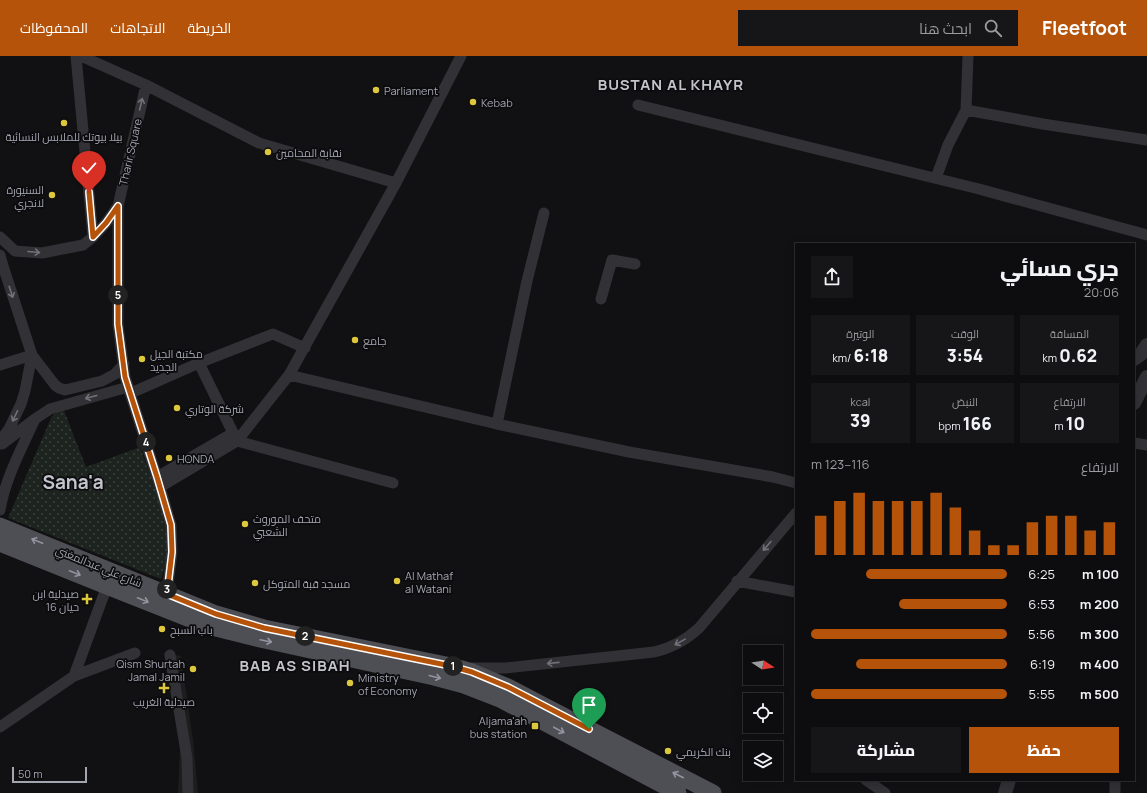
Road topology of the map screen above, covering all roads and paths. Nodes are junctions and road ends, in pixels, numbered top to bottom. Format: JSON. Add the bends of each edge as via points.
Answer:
{"nodes":[{"id":1,"x":76,"y":56,"type":"edge"},
{"id":2,"x":81,"y":56,"type":"edge"},
{"id":3,"x":461,"y":56,"type":"edge"},
{"id":4,"x":968,"y":56,"type":"edge"},
{"id":5,"x":146,"y":85,"type":"junction"},
{"id":6,"x":638,"y":105,"type":"dead end"},
{"id":7,"x":966,"y":110,"type":"junction"},
{"id":8,"x":1147,"y":140,"type":"edge"},
{"id":9,"x":936,"y":178,"type":"junction"},
{"id":10,"x":396,"y":183,"type":"junction"},
{"id":11,"x":118,"y":206,"type":"junction"},
{"id":12,"x":544,"y":213,"type":"dead end"},
{"id":13,"x":1147,"y":235,"type":"edge"},
{"id":14,"x":0,"y":237,"type":"edge"},
{"id":15,"x":93,"y":237,"type":"junction"},
{"id":16,"x":0,"y":255,"type":"edge"},
{"id":17,"x":635,"y":264,"type":"dead end"},
{"id":18,"x":1,"y":267,"type":"edge"},
{"id":19,"x":601,"y":299,"type":"dead end"},
{"id":20,"x":1147,"y":345,"type":"edge"},
{"id":21,"x":305,"y":348,"type":"junction"},
{"id":22,"x":32,"y":355,"type":"junction"},
{"id":23,"x":1135,"y":358,"type":"edge"},
{"id":24,"x":124,"y":364,"type":"junction"},
{"id":25,"x":199,"y":364,"type":"junction"},
{"id":26,"x":0,"y":365,"type":"edge"},
{"id":27,"x":289,"y":375,"type":"junction"},
{"id":28,"x":1147,"y":377,"type":"edge"},
{"id":29,"x":130,"y":390,"type":"junction"},
{"id":30,"x":1135,"y":400,"type":"edge"},
{"id":31,"x":35,"y":419,"type":"junction"},
{"id":32,"x":497,"y":424,"type":"junction"},
{"id":33,"x":235,"y":437,"type":"junction"},
{"id":34,"x":0,"y":441,"type":"edge"},
{"id":35,"x":1135,"y":443,"type":"edge"},
{"id":36,"x":1147,"y":445,"type":"edge"},
{"id":37,"x":0,"y":446,"type":"edge"},
{"id":38,"x":159,"y":482,"type":"junction"},
{"id":39,"x":393,"y":483,"type":"dead end"},
{"id":40,"x":795,"y":483,"type":"edge"},
{"id":41,"x":795,"y":515,"type":"edge"},
{"id":42,"x":0,"y":523,"type":"edge"},
{"id":43,"x":737,"y":581,"type":"junction"},
{"id":44,"x":107,"y":586,"type":"junction"},
{"id":45,"x":795,"y":592,"type":"edge"},
{"id":46,"x":167,"y":594,"type":"junction"},
{"id":47,"x":135,"y":653,"type":"dead end"},
{"id":48,"x":170,"y":655,"type":"dead end"},
{"id":49,"x":458,"y":668,"type":"junction"},
{"id":50,"x":74,"y":676,"type":"junction"},
{"id":51,"x":504,"y":693,"type":"junction"},
{"id":52,"x":0,"y":727,"type":"edge"},
{"id":53,"x":867,"y":781,"type":"edge"},
{"id":54,"x":1009,"y":781,"type":"edge"},
{"id":55,"x":1115,"y":781,"type":"edge"},
{"id":56,"x":188,"y":793,"type":"edge"},
{"id":57,"x":678,"y":793,"type":"edge"},
{"id":58,"x":713,"y":793,"type":"edge"},
{"id":59,"x":885,"y":793,"type":"edge"},
{"id":60,"x":1005,"y":793,"type":"edge"},
{"id":61,"x":1115,"y":793,"type":"edge"}],
"edges":[{"from":1,"to":15,"type":"street"},
{"from":2,"to":5,"type":"street"},
{"from":3,"to":10,"type":"street"},
{"from":4,"to":7,"type":"street"},
{"from":5,"to":10,"type":"street","via":[[259,143]]},
{"from":11,"to":5,"type":"street","name":"Tharir Square","one_way":true},
{"from":6,"to":9,"type":"street"},
{"from":7,"to":8,"type":"street"},
{"from":7,"to":9,"type":"street","via":[[948,145]]},
{"from":9,"to":13,"type":"street"},
{"from":10,"to":21,"type":"street"},
{"from":11,"to":15,"type":"street"},
{"from":11,"to":24,"type":"street","name":"Tharir Square","via":[[118,324]]},
{"from":12,"to":32,"type":"street"},
{"from":14,"to":15,"type":"street","one_way":true,"via":[[15,250],[42,253],[83,245]]},
{"from":16,"to":18,"type":"street"},
{"from":17,"to":19,"type":"street","via":[[612,260]]},
{"from":18,"to":22,"type":"street","one_way":true},
{"from":20,"to":23,"type":"street"},
{"from":21,"to":25,"type":"street","via":[[273,334]]},
{"from":21,"to":27,"type":"street"},
{"from":22,"to":24,"type":"street","via":[[55,385],[65,390],[102,381],[115,374]]},
{"from":22,"to":26,"type":"street"},
{"from":22,"to":34,"type":"street","one_way":true,"via":[[21,404]]},
{"from":24,"to":29,"type":"street","name":"Tharir Square"},
{"from":25,"to":29,"type":"street"},
{"from":25,"to":33,"type":"street"},
{"from":27,"to":32,"type":"street"},
{"from":27,"to":33,"type":"street"},
{"from":28,"to":30,"type":"street"},
{"from":29,"to":31,"type":"street","one_way":true,"via":[[59,406]]},
{"from":29,"to":38,"type":"street","name":"Tharir Square"},
{"from":31,"to":37,"type":"street"},
{"from":31,"to":42,"type":"street","via":[[7,482]]},
{"from":32,"to":40,"type":"street"},
{"from":33,"to":38,"type":"street"},
{"from":33,"to":39,"type":"street"},
{"from":35,"to":36,"type":"street"},
{"from":38,"to":46,"type":"street","name":"Tharir Square","via":[[172,538]]},
{"from":41,"to":43,"type":"street","one_way":true},
{"from":42,"to":44,"type":"main road","name":"شارع علي عبدالمغني","one_way":true},
{"from":46,"to":42,"type":"main road","name":"شارع علي عبدالمغني","one_way":true},
{"from":43,"to":45,"type":"street"},
{"from":43,"to":49,"type":"street","one_way":true,"via":[[693,634],[663,650],[506,668]]},
{"from":44,"to":50,"type":"street"},
{"from":44,"to":51,"type":"main road","name":"شارع علي عبدالمغني","one_way":true,"via":[[208,626]]},
{"from":46,"to":49,"type":"main road","name":"شارع علي عبدالمغني","via":[[216,614],[264,628]]},
{"from":47,"to":50,"type":"street"},
{"from":48,"to":56,"type":"street","via":[[187,758]]},
{"from":49,"to":51,"type":"main road","name":"شارع علي عبدالمغني"},
{"from":50,"to":52,"type":"street"},
{"from":51,"to":57,"type":"main road","name":"شارع علي عبدالمغني","one_way":true},
{"from":58,"to":51,"type":"main road","name":"شارع علي عبدالمغني","one_way":true,"via":[[548,708]]},
{"from":53,"to":59,"type":"street"},
{"from":54,"to":60,"type":"street"},
{"from":55,"to":61,"type":"street"}]}
